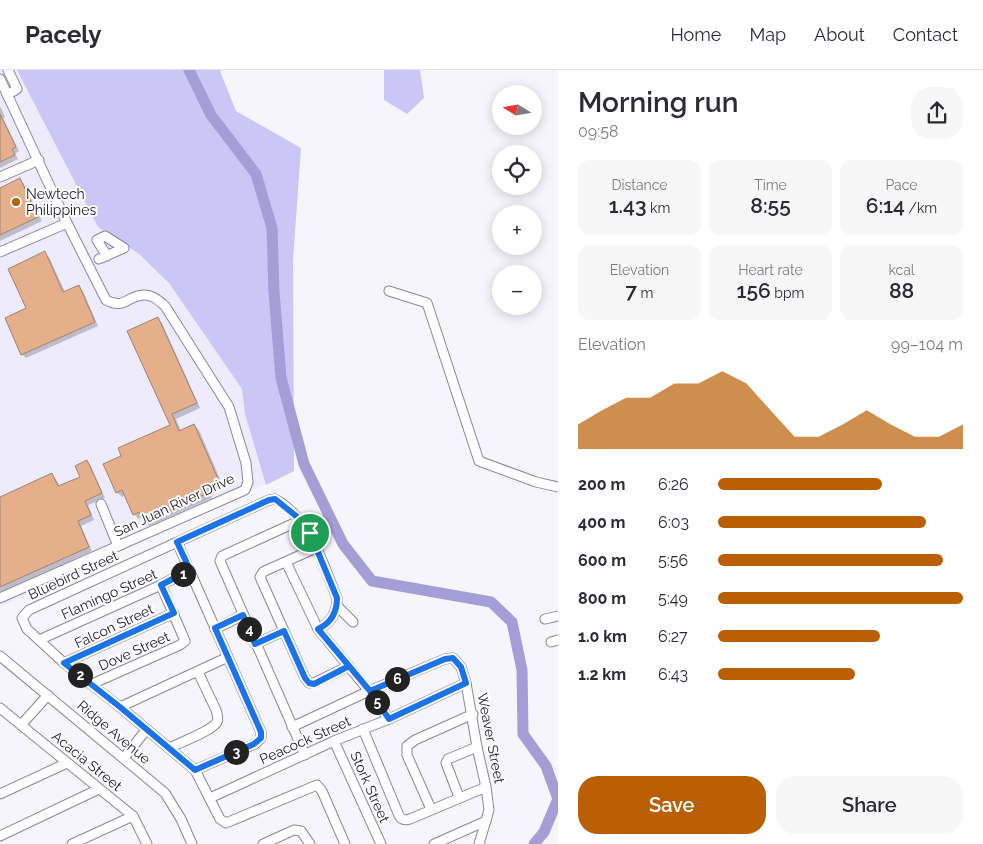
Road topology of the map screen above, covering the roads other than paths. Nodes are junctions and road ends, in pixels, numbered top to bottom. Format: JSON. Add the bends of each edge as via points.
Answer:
{"nodes":[{"id":1,"x":8,"y":70,"type":"edge"},
{"id":2,"x":0,"y":79,"type":"edge"},
{"id":3,"x":7,"y":95,"type":"junction"},
{"id":4,"x":39,"y":160,"type":"junction"},
{"id":5,"x":0,"y":177,"type":"edge"},
{"id":6,"x":67,"y":223,"type":"junction"},
{"id":7,"x":97,"y":240,"type":"junction"},
{"id":8,"x":81,"y":250,"type":"junction"},
{"id":9,"x":0,"y":252,"type":"edge"},
{"id":10,"x":389,"y":291,"type":"dead end"},
{"id":11,"x":558,"y":487,"type":"edge"},
{"id":12,"x":101,"y":504,"type":"dead end"},
{"id":13,"x":301,"y":520,"type":"junction"},
{"id":14,"x":177,"y":542,"type":"junction"},
{"id":15,"x":118,"y":546,"type":"junction"},
{"id":16,"x":316,"y":548,"type":"junction"},
{"id":17,"x":286,"y":562,"type":"junction"},
{"id":18,"x":190,"y":570,"type":"junction"},
{"id":19,"x":161,"y":585,"type":"junction"},
{"id":20,"x":0,"y":598,"type":"edge"},
{"id":21,"x":337,"y":606,"type":"junction"},
{"id":22,"x":174,"y":613,"type":"junction"},
{"id":23,"x":243,"y":615,"type":"junction"},
{"id":24,"x":558,"y":616,"type":"edge"},
{"id":25,"x":545,"y":619,"type":"dead end"},
{"id":26,"x":353,"y":622,"type":"dead end"},
{"id":27,"x":215,"y":628,"type":"junction"},
{"id":28,"x":318,"y":629,"type":"junction"},
{"id":29,"x":284,"y":631,"type":"junction"},
{"id":30,"x":39,"y":640,"type":"junction"},
{"id":31,"x":255,"y":644,"type":"junction"},
{"id":32,"x":0,"y":656,"type":"edge"},
{"id":33,"x":228,"y":657,"type":"junction"},
{"id":34,"x":64,"y":663,"type":"junction"},
{"id":35,"x":349,"y":666,"type":"junction"},
{"id":36,"x":198,"y":672,"type":"junction"},
{"id":37,"x":466,"y":683,"type":"junction"},
{"id":38,"x":92,"y":684,"type":"junction"},
{"id":39,"x":370,"y":691,"type":"junction"},
{"id":40,"x":48,"y":695,"type":"junction"},
{"id":41,"x":120,"y":707,"type":"junction"},
{"id":42,"x":0,"y":708,"type":"edge"},
{"id":43,"x":473,"y":714,"type":"junction"},
{"id":44,"x":389,"y":719,"type":"junction"},
{"id":45,"x":21,"y":725,"type":"junction"},
{"id":46,"x":292,"y":726,"type":"junction"},
{"id":47,"x":364,"y":729,"type":"junction"},
{"id":48,"x":146,"y":730,"type":"junction"},
{"id":49,"x":334,"y":741,"type":"junction"},
{"id":50,"x":477,"y":747,"type":"junction"},
{"id":51,"x":169,"y":748,"type":"junction"},
{"id":52,"x":304,"y":755,"type":"junction"},
{"id":53,"x":124,"y":758,"type":"junction"},
{"id":54,"x":67,"y":763,"type":"junction"},
{"id":55,"x":195,"y":770,"type":"junction"},
{"id":56,"x":486,"y":787,"type":"junction"},
{"id":57,"x":99,"y":789,"type":"junction"},
{"id":58,"x":0,"y":794,"type":"edge"},
{"id":59,"x":210,"y":798,"type":"junction"},
{"id":60,"x":459,"y":798,"type":"junction"},
{"id":61,"x":431,"y":809,"type":"junction"},
{"id":62,"x":132,"y":816,"type":"junction"},
{"id":63,"x":486,"y":821,"type":"junction"},
{"id":64,"x":0,"y":836,"type":"edge"},
{"id":65,"x":72,"y":844,"type":"edge"},
{"id":66,"x":147,"y":844,"type":"edge"},
{"id":67,"x":192,"y":844,"type":"edge"},
{"id":68,"x":263,"y":844,"type":"edge"},
{"id":69,"x":310,"y":844,"type":"edge"},
{"id":70,"x":345,"y":844,"type":"edge"},
{"id":71,"x":381,"y":844,"type":"edge"},
{"id":72,"x":434,"y":844,"type":"edge"},
{"id":73,"x":480,"y":844,"type":"edge"}],
"edges":[{"from":1,"to":3,"type":"street","via":[[17,89]]},
{"from":2,"to":3,"type":"street","name":"San Juan River Drive"},
{"from":3,"to":4,"type":"street","name":"San Juan River Drive"},
{"from":4,"to":5,"type":"street"},
{"from":4,"to":6,"type":"street","name":"San Juan River Drive"},
{"from":6,"to":8,"type":"street","name":"San Juan River Drive"},
{"from":6,"to":9,"type":"street"},
{"from":7,"to":7,"type":"street","via":[[106,236],[124,248],[103,257]]},
{"from":7,"to":8,"type":"street"},
{"from":8,"to":15,"type":"street","name":"San Juan River Drive","via":[[106,300],[114,305],[123,304],[143,294],[165,306],[229,406],[246,463],[248,482],[245,490]]},
{"from":10,"to":11,"type":"street","via":[[427,303],[479,461]]},
{"from":12,"to":15,"type":"street"},
{"from":13,"to":14,"type":"street","name":"Bluebird Street","via":[[280,502],[269,500]]},
{"from":13,"to":16,"type":"street","name":"Bluebird Street"},
{"from":13,"to":23,"type":"street","via":[[222,556],[220,565]]},
{"from":14,"to":18,"type":"street"},
{"from":14,"to":30,"type":"street","name":"Bluebird Street","via":[[29,610],[22,618],[26,629]]},
{"from":15,"to":20,"type":"street","name":"San Juan River Drive"},
{"from":16,"to":17,"type":"street"},
{"from":16,"to":21,"type":"street","name":"Bluebird Street","via":[[337,598]]},
{"from":17,"to":28,"type":"street"},
{"from":17,"to":29,"type":"street","via":[[263,572],[260,577]]},
{"from":18,"to":19,"type":"street","name":"Flamingo Street"},
{"from":18,"to":27,"type":"street"},
{"from":19,"to":22,"type":"street","name":"Dove Street"},
{"from":19,"to":30,"type":"street","name":"Flamingo Street"},
{"from":21,"to":26,"type":"street","name":"Bluebird Street"},
{"from":21,"to":28,"type":"street","via":[[328,624]]},
{"from":22,"to":34,"type":"street","name":"Falcon Street"},
{"from":22,"to":38,"type":"street","name":"Dove Street","via":[[185,638],[183,643]]},
{"from":23,"to":27,"type":"street"},
{"from":23,"to":31,"type":"street"},
{"from":24,"to":25,"type":"street"},
{"from":27,"to":33,"type":"street"},
{"from":28,"to":35,"type":"street"},
{"from":29,"to":31,"type":"street"},
{"from":29,"to":35,"type":"street","via":[[309,683],[314,684]]},
{"from":30,"to":34,"type":"street","name":"Bluebird Street"},
{"from":31,"to":46,"type":"street"},
{"from":32,"to":40,"type":"street","name":"Ridge Avenue"},
{"from":33,"to":36,"type":"street"},
{"from":33,"to":55,"type":"street","via":[[261,738]]},
{"from":34,"to":38,"type":"street","name":"Bluebird Street"},
{"from":35,"to":39,"type":"street"},
{"from":36,"to":41,"type":"street"},
{"from":36,"to":51,"type":"street","via":[[218,721]]},
{"from":37,"to":39,"type":"street","name":"Weaver Street","via":[[458,661],[453,658]]},
{"from":37,"to":43,"type":"street","name":"Weaver Street"},
{"from":37,"to":44,"type":"street","name":"Peacock Street"},
{"from":38,"to":41,"type":"street","name":"Bluebird Street"},
{"from":39,"to":44,"type":"street"},
{"from":39,"to":46,"type":"street"},
{"from":40,"to":45,"type":"street"},
{"from":40,"to":53,"type":"street","name":"Ridge Avenue"},
{"from":41,"to":48,"type":"street","name":"Bluebird Street"},
{"from":42,"to":45,"type":"street","name":"Acacia Street"},
{"from":43,"to":50,"type":"street","name":"Weaver Street"},
{"from":43,"to":61,"type":"street","via":[[407,746],[407,755]]},
{"from":44,"to":47,"type":"street","name":"Peacock Street"},
{"from":45,"to":54,"type":"street","name":"Acacia Street"},
{"from":46,"to":52,"type":"street"},
{"from":47,"to":49,"type":"street","name":"Peacock Street"},
{"from":47,"to":61,"type":"street","via":[[399,816],[406,820]]},
{"from":48,"to":51,"type":"street","name":"Bluebird Street"},
{"from":48,"to":53,"type":"street"},
{"from":49,"to":52,"type":"street","name":"Peacock Street"},
{"from":49,"to":71,"type":"street","name":"Stork Street"},
{"from":50,"to":56,"type":"street","name":"Weaver Street"},
{"from":50,"to":60,"type":"street","via":[[448,759],[446,764]]},
{"from":51,"to":55,"type":"street","name":"Bluebird Street"},
{"from":52,"to":59,"type":"street","name":"Peacock Street"},
{"from":53,"to":67,"type":"street","name":"Ridge Avenue","via":[[165,794]]},
{"from":54,"to":57,"type":"street","name":"Acacia Street"},
{"from":54,"to":58,"type":"street"},
{"from":55,"to":59,"type":"street","name":"Bluebird Street"},
{"from":56,"to":60,"type":"street"},
{"from":56,"to":63,"type":"street","name":"Weaver Street","via":[[489,810]]},
{"from":57,"to":62,"type":"street","name":"Acacia Street"},
{"from":57,"to":64,"type":"street"},
{"from":59,"to":70,"type":"street","name":"Bluebird Street","via":[[220,819],[226,823],[317,785]]},
{"from":60,"to":61,"type":"street"},
{"from":62,"to":65,"type":"street"},
{"from":62,"to":66,"type":"street","name":"Acacia Street"},
{"from":63,"to":72,"type":"street"},
{"from":63,"to":73,"type":"street","name":"Weaver Street"},
{"from":68,"to":69,"type":"street","via":[[294,830],[301,832]]}]}
